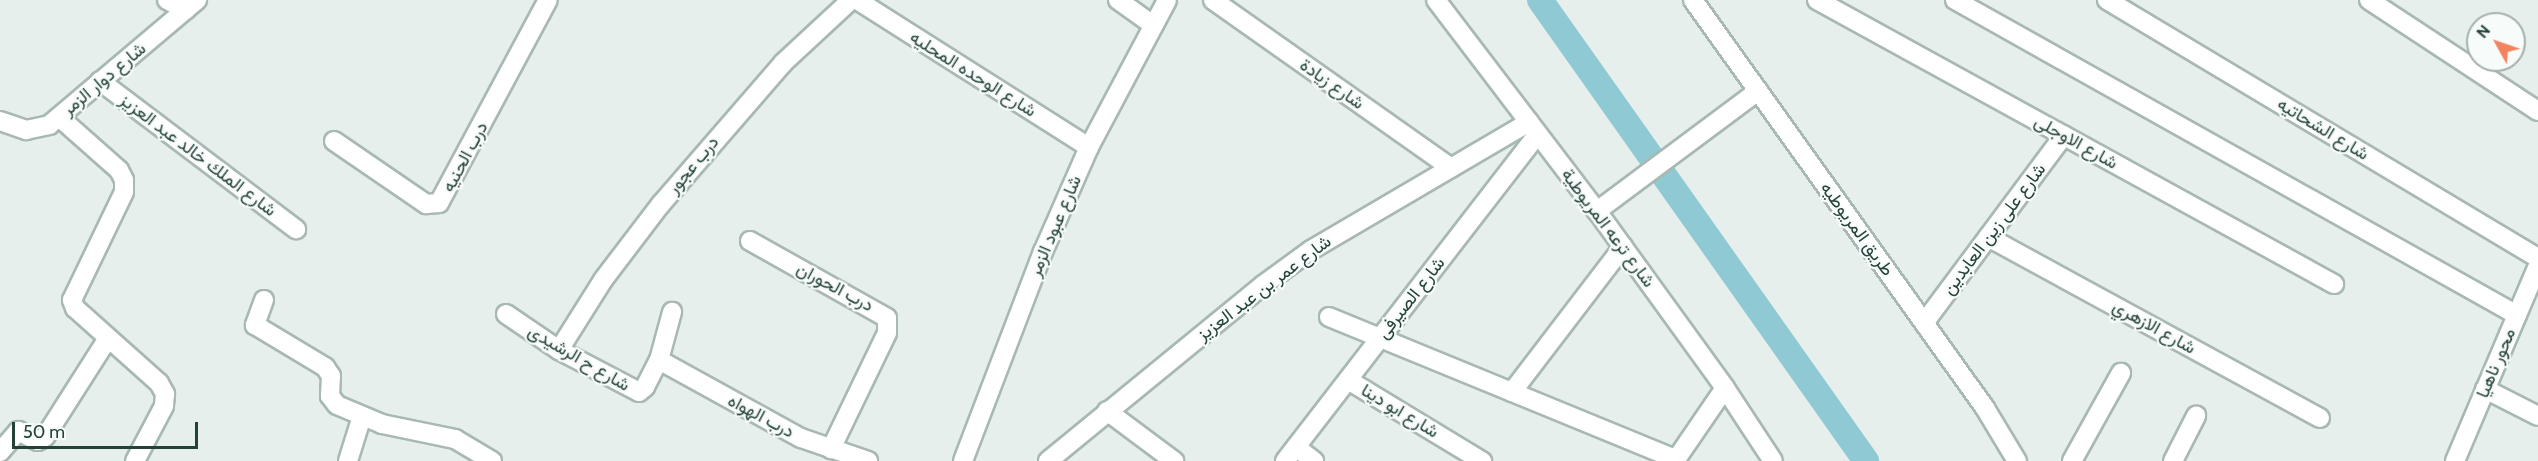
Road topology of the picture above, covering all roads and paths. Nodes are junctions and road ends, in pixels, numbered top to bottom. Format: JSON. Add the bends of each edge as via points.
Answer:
{"nodes":[{"id":1,"x":167,"y":0,"type":"edge"},
{"id":2,"x":548,"y":0,"type":"edge"},
{"id":3,"x":851,"y":0,"type":"edge"},
{"id":4,"x":857,"y":0,"type":"edge"},
{"id":5,"x":1119,"y":0,"type":"edge"},
{"id":6,"x":1167,"y":0,"type":"edge"},
{"id":7,"x":1213,"y":0,"type":"edge"},
{"id":8,"x":1436,"y":0,"type":"edge"},
{"id":9,"x":1817,"y":0,"type":"edge"},
{"id":10,"x":1955,"y":0,"type":"edge"},
{"id":11,"x":2107,"y":0,"type":"edge"},
{"id":12,"x":2369,"y":0,"type":"edge"},
{"id":13,"x":1696,"y":1,"type":"edge"},
{"id":14,"x":191,"y":5,"type":"edge"},
{"id":15,"x":1153,"y":25,"type":"junction"},
{"id":16,"x":100,"y":81,"type":"junction"},
{"id":17,"x":1758,"y":91,"type":"junction"},
{"id":18,"x":2538,"y":111,"type":"edge"},
{"id":19,"x":59,"y":117,"type":"junction"},
{"id":20,"x":0,"y":121,"type":"edge"},
{"id":21,"x":1533,"y":128,"type":"junction"},
{"id":22,"x":2064,"y":135,"type":"junction"},
{"id":23,"x":334,"y":141,"type":"dead end"},
{"id":24,"x":1089,"y":147,"type":"junction"},
{"id":25,"x":1451,"y":168,"type":"junction"},
{"id":26,"x":1597,"y":212,"type":"junction"},
{"id":27,"x":296,"y":229,"type":"dead end"},
{"id":28,"x":1988,"y":237,"type":"junction"},
{"id":29,"x":750,"y":241,"type":"dead end"},
{"id":30,"x":1623,"y":247,"type":"junction"},
{"id":31,"x":2538,"y":258,"type":"edge"},
{"id":32,"x":2538,"y":265,"type":"edge"},
{"id":33,"x":2334,"y":284,"type":"dead end"},
{"id":34,"x":264,"y":300,"type":"dead end"},
{"id":35,"x":672,"y":312,"type":"dead end"},
{"id":36,"x":506,"y":314,"type":"dead end"},
{"id":37,"x":2517,"y":315,"type":"junction"},
{"id":38,"x":1329,"y":317,"type":"dead end"},
{"id":39,"x":1924,"y":323,"type":"junction"},
{"id":40,"x":1381,"y":337,"type":"junction"},
{"id":41,"x":108,"y":338,"type":"junction"},
{"id":42,"x":559,"y":350,"type":"junction"},
{"id":43,"x":659,"y":360,"type":"junction"},
{"id":44,"x":2121,"y":373,"type":"dead end"},
{"id":45,"x":1348,"y":380,"type":"junction"},
{"id":46,"x":1725,"y":388,"type":"junction"},
{"id":47,"x":2485,"y":388,"type":"junction"},
{"id":48,"x":1512,"y":392,"type":"junction"},
{"id":49,"x":1107,"y":411,"type":"junction"},
{"id":50,"x":362,"y":416,"type":"junction"},
{"id":51,"x":2196,"y":416,"type":"dead end"},
{"id":52,"x":2538,"y":416,"type":"edge"},
{"id":53,"x":2320,"y":417,"type":"dead end"},
{"id":54,"x":831,"y":449,"type":"junction"},
{"id":55,"x":0,"y":452,"type":"edge"},
{"id":56,"x":1290,"y":454,"type":"edge"},
{"id":57,"x":1767,"y":458,"type":"edge"},
{"id":58,"x":1676,"y":460,"type":"edge"},
{"id":59,"x":135,"y":461,"type":"edge"},
{"id":60,"x":348,"y":461,"type":"edge"},
{"id":61,"x":492,"y":461,"type":"edge"},
{"id":62,"x":868,"y":461,"type":"edge"},
{"id":63,"x":963,"y":461,"type":"edge"},
{"id":64,"x":1048,"y":461,"type":"edge"},
{"id":65,"x":1174,"y":461,"type":"edge"},
{"id":66,"x":1314,"y":461,"type":"edge"},
{"id":67,"x":1482,"y":461,"type":"edge"},
{"id":68,"x":2017,"y":461,"type":"edge"},
{"id":69,"x":2072,"y":461,"type":"edge"},
{"id":70,"x":2173,"y":461,"type":"edge"},
{"id":71,"x":2455,"y":461,"type":"edge"}],
"edges":[{"from":1,"to":14,"type":"street"},
{"from":2,"to":23,"type":"street","name":"درب الحنيه","via":[[439,203],[426,204]]},
{"from":3,"to":42,"type":"street","name":"درب عجور","via":[[783,63],[667,196],[603,280]]},
{"from":4,"to":24,"type":"street","name":"شارع الوحده المحليه"},
{"from":5,"to":15,"type":"street"},
{"from":6,"to":15,"type":"street","name":"شارع عبود الزمر"},
{"from":7,"to":25,"type":"street","name":"شارع زيادة"},
{"from":8,"to":21,"type":"street","name":"شارع ترعه المريوطية"},
{"from":9,"to":22,"type":"street","name":"شارع الاوجلى"},
{"from":10,"to":37,"type":"street"},
{"from":11,"to":31,"type":"street","name":"شارع الشحاتيه"},
{"from":12,"to":18,"type":"street"},
{"from":13,"to":17,"type":"street","name":"طريق المريوطيه"},
{"from":14,"to":16,"type":"street","name":"شارع دوار الزمر"},
{"from":15,"to":24,"type":"street","name":"شارع عبود الزمر"},
{"from":16,"to":19,"type":"street","name":"شارع دوار الزمر"},
{"from":16,"to":27,"type":"street","name":"شارع الملك خالد عبد العزيز"},
{"from":17,"to":26,"type":"street"},
{"from":17,"to":39,"type":"street","name":"طريق المريوطيه"},
{"from":19,"to":20,"type":"street","name":"شارع دوار الزمر","via":[[38,129],[26,130]]},
{"from":19,"to":41,"type":"street","via":[[119,170],[124,180],[124,192],[72,300],[75,308]]},
{"from":21,"to":25,"type":"street","name":"شارع عمر بن عبد العزيز"},
{"from":21,"to":26,"type":"street","name":"شارع ترعه المريوطية"},
{"from":21,"to":40,"type":"street","name":"شارع الصيرفى"},
{"from":22,"to":28,"type":"street","name":"شارع على زين العابدين"},
{"from":22,"to":33,"type":"street","name":"شارع الاوجلى"},
{"from":24,"to":63,"type":"street","name":"شارع عبود الزمر","via":[[1038,263]]},
{"from":25,"to":49,"type":"street","name":"شارع عمر بن عبد العزيز","via":[[1311,250]]},
{"from":26,"to":30,"type":"street","name":"شارع ترعه المريوطية"},
{"from":28,"to":39,"type":"street","name":"شارع على زين العابدين"},
{"from":28,"to":53,"type":"street","name":"شارع الازهري"},
{"from":29,"to":54,"type":"street","name":"درب الحوران","via":[[887,318],[887,333]]},
{"from":30,"to":46,"type":"street","name":"شارع ترعه المريوطية"},
{"from":30,"to":48,"type":"street"},
{"from":32,"to":37,"type":"street","name":"محور ناهيا"},
{"from":34,"to":50,"type":"street","via":[[254,322],[256,327],[325,367],[331,376],[330,396],[337,405]]},
{"from":35,"to":43,"type":"street","name":"شارع ح الرشيدى"},
{"from":36,"to":42,"type":"street","name":"شارع ح الرشيدى"},
{"from":37,"to":47,"type":"street","name":"محور ناهيا"},
{"from":38,"to":40,"type":"street"},
{"from":39,"to":68,"type":"street","name":"طريق المريوطيه","via":[[1985,408]]},
{"from":40,"to":45,"type":"street","name":"شارع الصيرفى"},
{"from":40,"to":48,"type":"street"},
{"from":41,"to":55,"type":"street","via":[[45,438],[35,440],[18,431]]},
{"from":41,"to":59,"type":"street","via":[[159,383],[165,394],[164,406]]},
{"from":42,"to":43,"type":"street","name":"شارع ح الرشيدى","via":[[639,392]]},
{"from":43,"to":54,"type":"street","name":"درب الهواه","via":[[769,421]]},
{"from":44,"to":69,"type":"street"},
{"from":45,"to":56,"type":"street","name":"شارع الصيرفى"},
{"from":45,"to":67,"type":"street","name":"شارع ابو دينا"},
{"from":46,"to":57,"type":"street","name":"شارع ترعه المريوطية"},
{"from":46,"to":58,"type":"street"},
{"from":47,"to":52,"type":"street"},
{"from":47,"to":71,"type":"street","name":"محور ناهيا"},
{"from":48,"to":58,"type":"street"},
{"from":49,"to":64,"type":"street","name":"شارع عمر بن عبد العزيز"},
{"from":49,"to":65,"type":"street"},
{"from":50,"to":60,"type":"street"},
{"from":50,"to":61,"type":"street","via":[[382,424],[440,434]]},
{"from":51,"to":70,"type":"street"},
{"from":54,"to":62,"type":"street","name":"درب الهواه"},
{"from":56,"to":66,"type":"street"}]}
